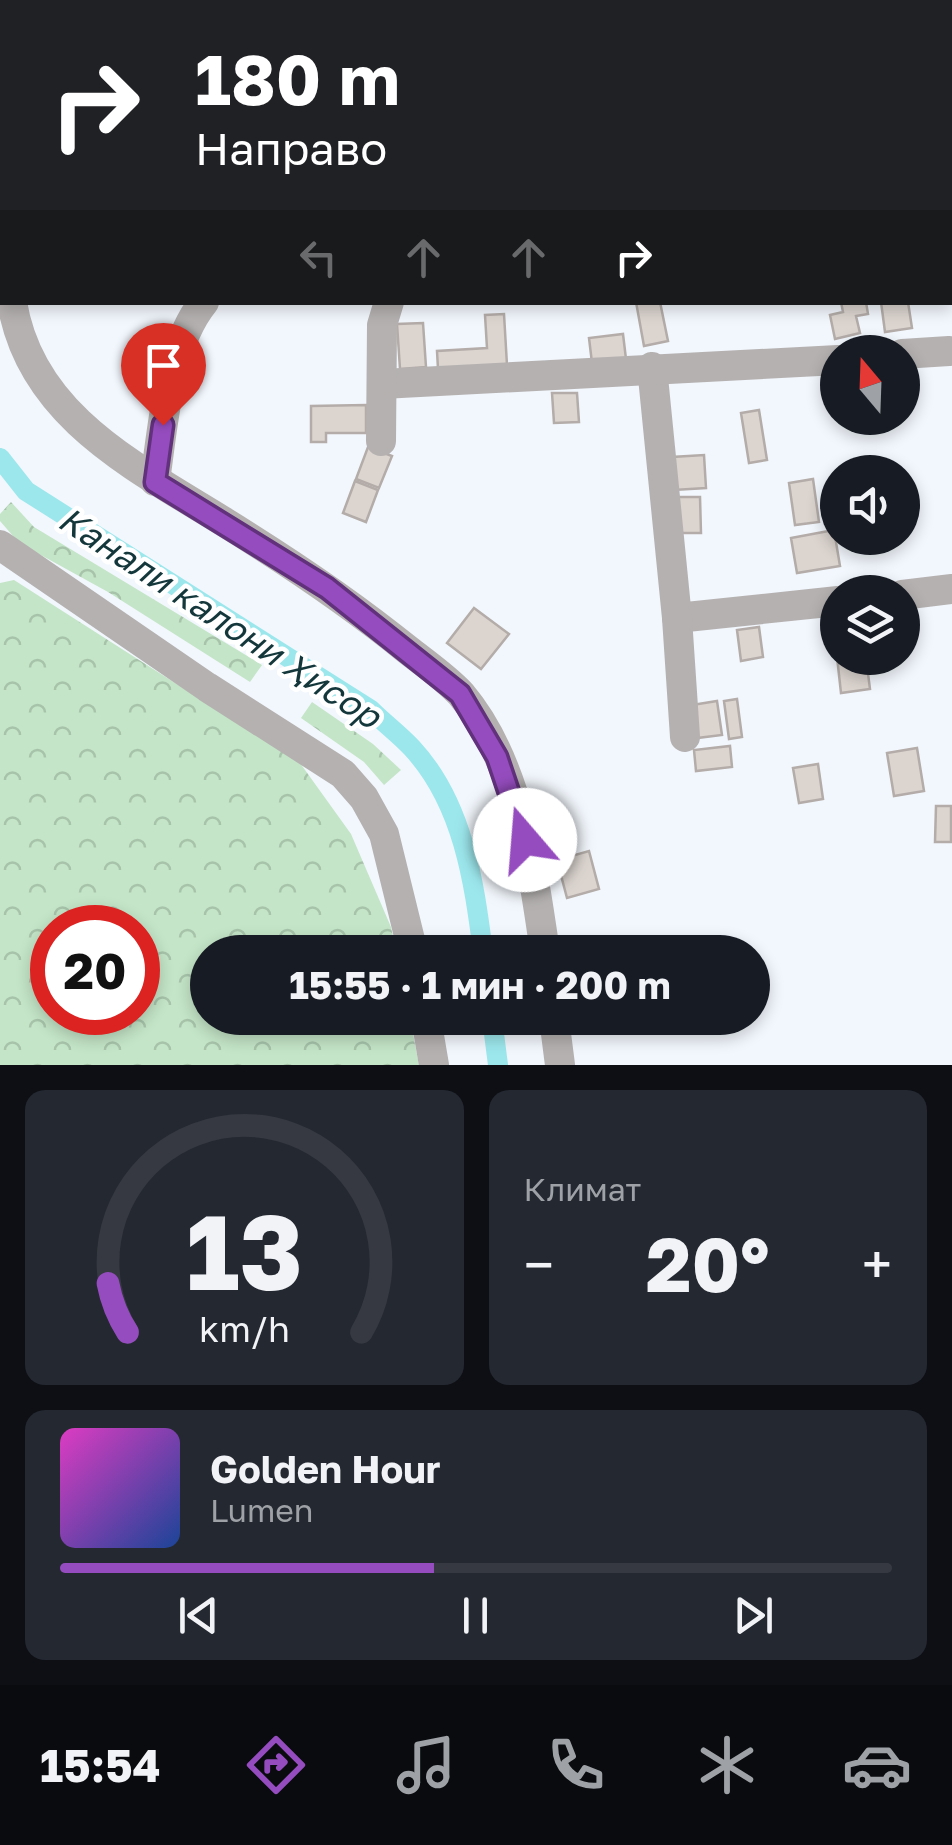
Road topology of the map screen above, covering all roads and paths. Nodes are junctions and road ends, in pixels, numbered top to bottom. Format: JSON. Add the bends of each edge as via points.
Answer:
{"nodes":[{"id":1,"x":13,"y":305,"type":"edge"},
{"id":2,"x":202,"y":305,"type":"edge"},
{"id":3,"x":388,"y":305,"type":"edge"},
{"id":4,"x":949,"y":351,"type":"dead end"},
{"id":5,"x":920,"y":353,"type":"edge"},
{"id":6,"x":820,"y":361,"type":"edge"},
{"id":7,"x":652,"y":367,"type":"junction"},
{"id":8,"x":382,"y":384,"type":"junction"},
{"id":9,"x":380,"y":441,"type":"dead end"},
{"id":10,"x":155,"y":482,"type":"junction"},
{"id":11,"x":0,"y":546,"type":"edge"},
{"id":12,"x":952,"y":589,"type":"edge"},
{"id":13,"x":920,"y":593,"type":"edge"},
{"id":14,"x":820,"y":604,"type":"edge"},
{"id":15,"x":678,"y":618,"type":"junction"},
{"id":16,"x":685,"y":737,"type":"dead end"},
{"id":17,"x":410,"y":935,"type":"edge"},
{"id":18,"x":542,"y":935,"type":"edge"},
{"id":19,"x":429,"y":1035,"type":"edge"},
{"id":20,"x":556,"y":1035,"type":"edge"},
{"id":21,"x":434,"y":1065,"type":"edge"},
{"id":22,"x":560,"y":1065,"type":"edge"}],
"edges":[{"from":1,"to":10,"type":"lane","via":[[32,362],[74,420]]},
{"from":2,"to":10,"type":"lane","via":[[190,319],[166,397]]},
{"from":3,"to":8,"type":"lane"},
{"from":4,"to":5,"type":"lane"},
{"from":6,"to":7,"type":"lane"},
{"from":7,"to":8,"type":"lane"},
{"from":7,"to":15,"type":"lane"},
{"from":8,"to":9,"type":"lane"},
{"from":10,"to":18,"type":"lane","via":[[327,588],[460,694],[497,757],[520,819]]},
{"from":11,"to":17,"type":"lane","via":[[343,774],[384,834]]},
{"from":12,"to":13,"type":"lane"},
{"from":14,"to":15,"type":"lane"},
{"from":15,"to":16,"type":"lane"},
{"from":19,"to":21,"type":"lane"},
{"from":20,"to":22,"type":"lane"}]}
